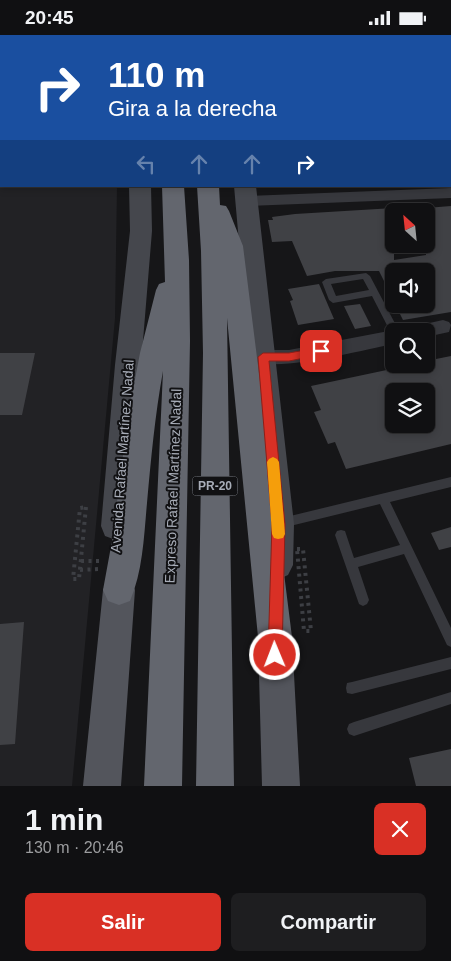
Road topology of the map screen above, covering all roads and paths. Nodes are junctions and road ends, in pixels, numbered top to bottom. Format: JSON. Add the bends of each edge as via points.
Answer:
{"nodes":[{"id":1,"x":140,"y":187,"type":"edge"},
{"id":2,"x":172,"y":187,"type":"edge"},
{"id":3,"x":208,"y":187,"type":"edge"},
{"id":4,"x":208,"y":187,"type":"edge"},
{"id":5,"x":451,"y":193,"type":"edge"},
{"id":6,"x":246,"y":194,"type":"edge"},
{"id":7,"x":177,"y":260,"type":"junction"},
{"id":8,"x":374,"y":292,"type":"junction"},
{"id":9,"x":390,"y":323,"type":"edge"},
{"id":10,"x":443,"y":327,"type":"dead end"},
{"id":11,"x":435,"y":329,"type":"edge"},
{"id":12,"x":385,"y":339,"type":"edge"},
{"id":13,"x":263,"y":357,"type":"junction"},
{"id":14,"x":451,"y":482,"type":"edge"},
{"id":15,"x":383,"y":498,"type":"junction"},
{"id":16,"x":279,"y":524,"type":"junction"},
{"id":17,"x":341,"y":535,"type":"dead end"},
{"id":18,"x":407,"y":548,"type":"junction"},
{"id":19,"x":298,"y":563,"type":"joint"},
{"id":20,"x":351,"y":564,"type":"junction"},
{"id":21,"x":80,"y":570,"type":"joint"},
{"id":22,"x":119,"y":590,"type":"junction"},
{"id":23,"x":363,"y":600,"type":"dead end"},
{"id":24,"x":274,"y":637,"type":"junction"},
{"id":25,"x":451,"y":641,"type":"edge"},
{"id":26,"x":451,"y":663,"type":"edge"},
{"id":27,"x":352,"y":688,"type":"dead end"},
{"id":28,"x":451,"y":698,"type":"edge"},
{"id":29,"x":354,"y":729,"type":"dead end"},
{"id":30,"x":102,"y":786,"type":"edge"},
{"id":31,"x":163,"y":786,"type":"edge"},
{"id":32,"x":215,"y":786,"type":"edge"},
{"id":33,"x":282,"y":786,"type":"edge"}],
"edges":[{"from":1,"to":22,"type":"main road","name":"Avenida Rafael Martínez Nadal","via":[[141,231],[114,555]]},
{"from":2,"to":7,"type":"highway","name":"Expreso Rafael Martínez Nadal","number":"PR-20"},
{"from":3,"to":24,"type":"highway","via":[[232,246]]},
{"from":4,"to":32,"type":"highway","number":"PR-20","via":[[216,353]]},
{"from":5,"to":6,"type":"street"},
{"from":6,"to":13,"type":"main road"},
{"from":7,"to":22,"type":"highway","via":[[157,330],[137,457],[127,554]]},
{"from":7,"to":31,"type":"highway","name":"Expreso Rafael Martínez Nadal","number":"PR-20"},
{"from":8,"to":8,"type":"lane","via":[[366,276],[326,282],[334,300]]},
{"from":8,"to":9,"type":"lane"},
{"from":10,"to":11,"type":"street"},
{"from":12,"to":13,"type":"street","via":[[289,357]]},
{"from":13,"to":16,"type":"main road"},
{"from":14,"to":15,"type":"lane"},
{"from":15,"to":16,"type":"lane"},
{"from":15,"to":18,"type":"lane"},
{"from":16,"to":24,"type":"main road"},
{"from":17,"to":20,"type":"lane"},
{"from":18,"to":20,"type":"lane"},
{"from":18,"to":25,"type":"lane"},
{"from":19,"to":19,"type":"path","via":[[304,631],[311,631],[303,549],[296,549]]},
{"from":20,"to":23,"type":"lane"},
{"from":21,"to":21,"type":"path","via":[[81,561],[86,507],[80,507],[73,579],[80,579]]},
{"from":22,"to":30,"type":"main road","name":"Avenida Rafael Martínez Nadal"},
{"from":24,"to":33,"type":"main road"},
{"from":26,"to":27,"type":"lane"},
{"from":28,"to":29,"type":"lane"}]}
